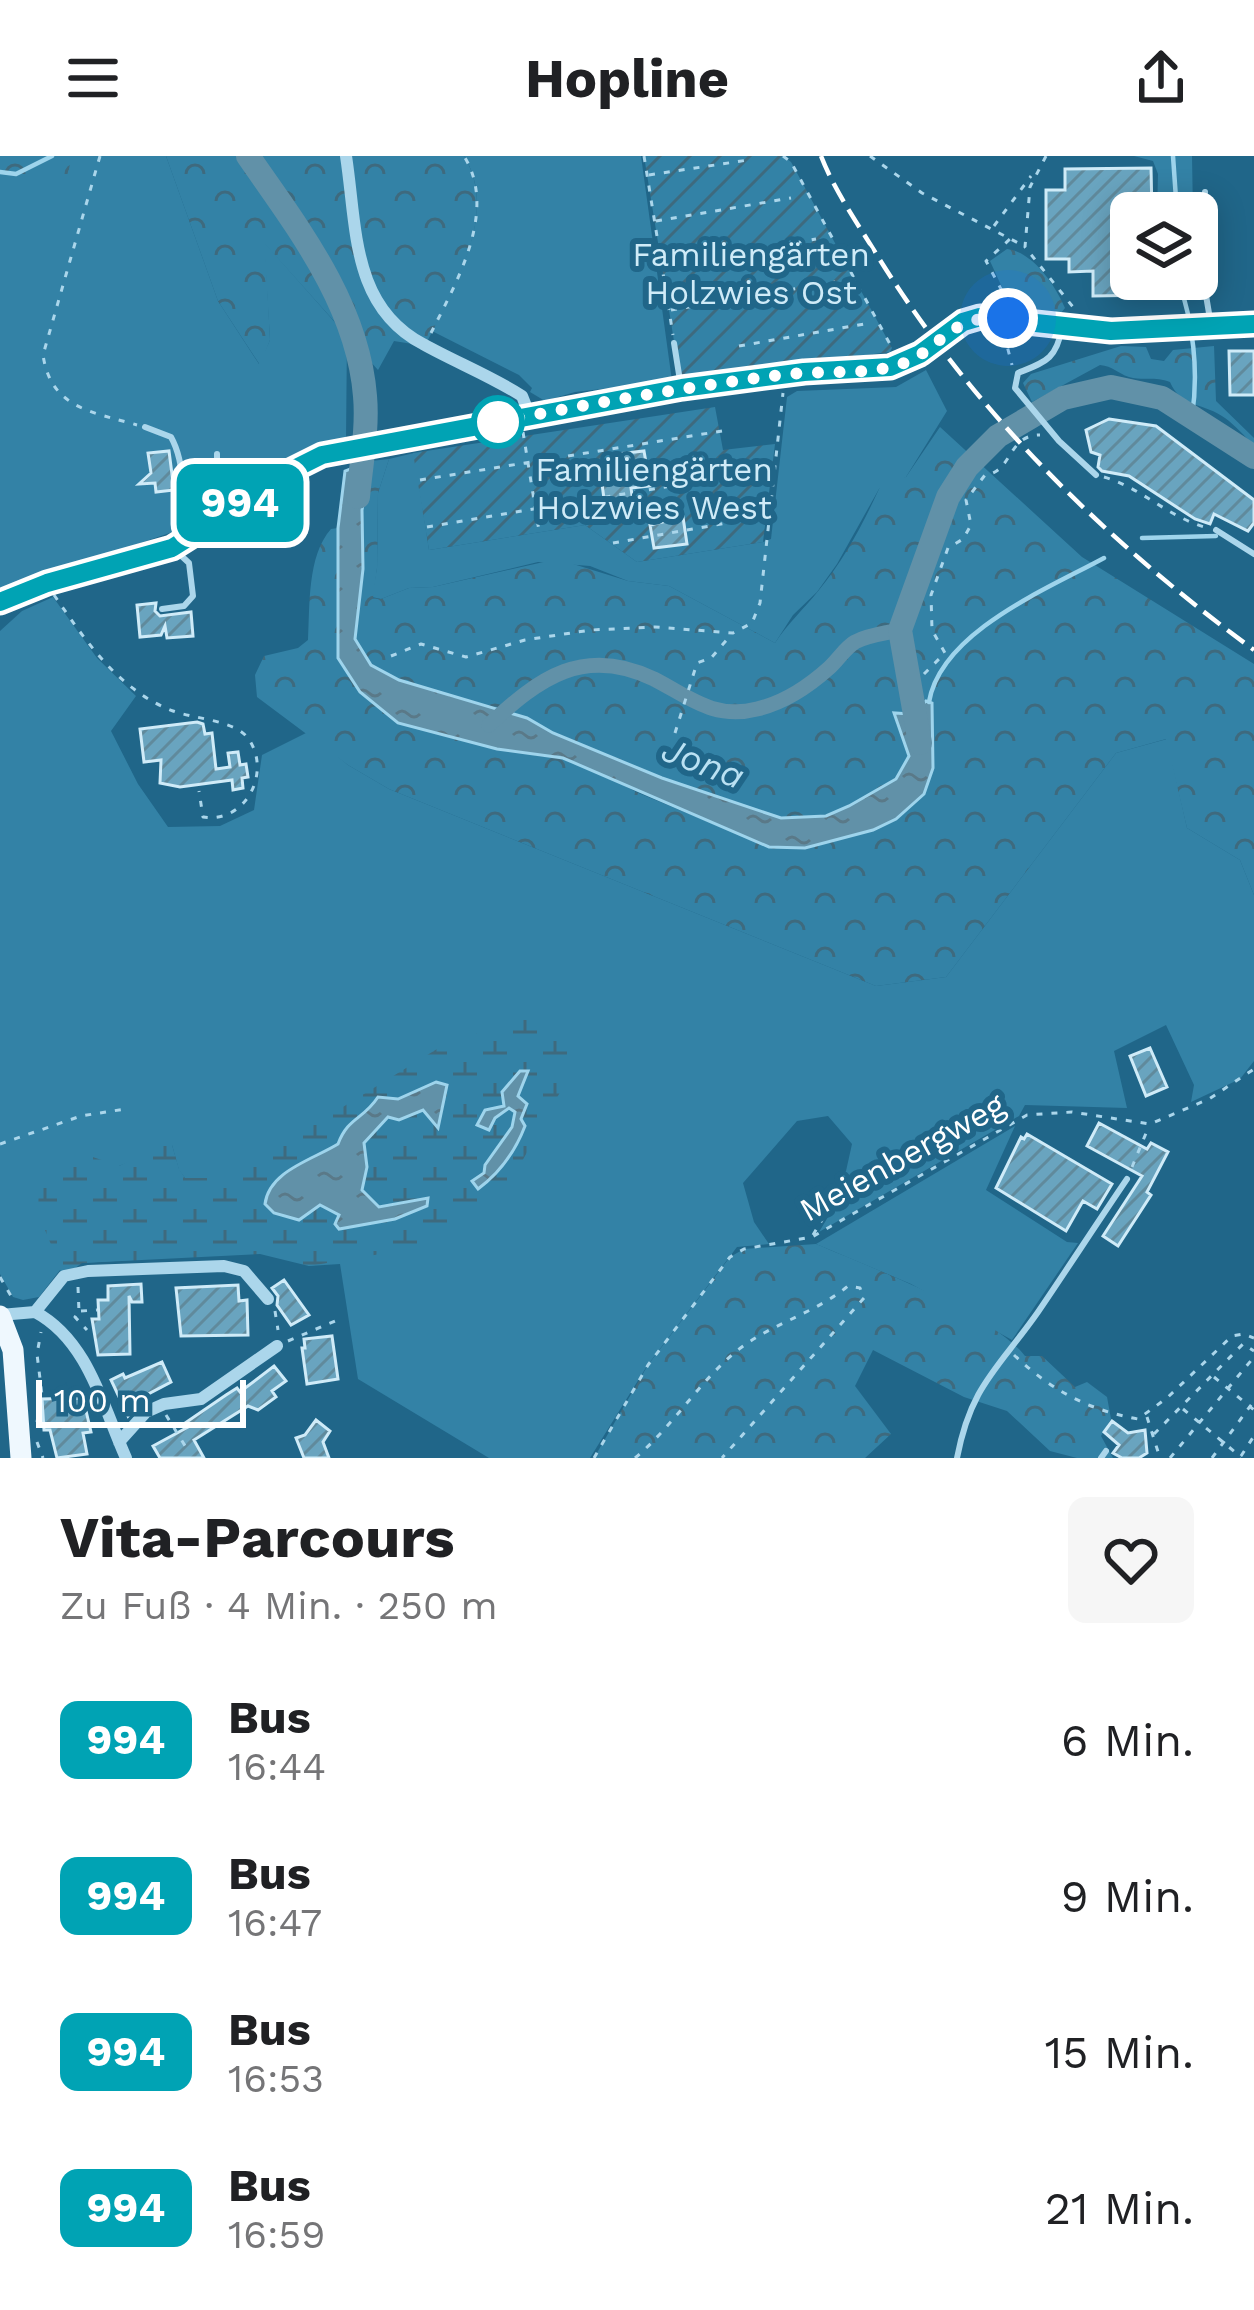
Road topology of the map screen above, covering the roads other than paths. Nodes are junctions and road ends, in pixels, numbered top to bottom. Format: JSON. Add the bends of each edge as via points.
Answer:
{"nodes":[{"id":1,"x":346,"y":156,"type":"edge"},
{"id":2,"x":1206,"y":300,"type":"edge"},
{"id":3,"x":1254,"y":324,"type":"edge"},
{"id":4,"x":1062,"y":327,"type":"junction"},
{"id":5,"x":1211,"y":328,"type":"junction"},
{"id":6,"x":674,"y":343,"type":"road end"},
{"id":7,"x":682,"y":388,"type":"junction"},
{"id":8,"x":526,"y":423,"type":"junction"},
{"id":9,"x":145,"y":428,"type":"road end"},
{"id":10,"x":217,"y":454,"type":"dead end"},
{"id":11,"x":1096,"y":476,"type":"road end"},
{"id":12,"x":182,"y":485,"type":"junction"},
{"id":13,"x":1216,"y":530,"type":"road end"},
{"id":14,"x":176,"y":545,"type":"junction"},
{"id":15,"x":1254,"y":554,"type":"edge"},
{"id":16,"x":0,"y":602,"type":"edge"},
{"id":17,"x":162,"y":609,"type":"dead end"},
{"id":18,"x":1126,"y":1179,"type":"road end"},
{"id":19,"x":268,"y":1299,"type":"road end"},
{"id":20,"x":14,"y":1314,"type":"edge"},
{"id":21,"x":278,"y":1346,"type":"road end"},
{"id":22,"x":119,"y":1442,"type":"junction"},
{"id":23,"x":21,"y":1458,"type":"edge"},
{"id":24,"x":126,"y":1458,"type":"edge"},
{"id":25,"x":957,"y":1458,"type":"edge"}],
"edges":[{"from":1,"to":8,"type":"street","via":[[368,288],[383,314],[425,346],[519,394]]},
{"from":2,"to":5,"type":"lane"},
{"from":3,"to":5,"type":"street"},
{"from":4,"to":5,"type":"street"},
{"from":4,"to":7,"type":"street","via":[[980,317],[899,365]]},
{"from":4,"to":11,"type":"lane","via":[[1057,352],[1015,376],[1016,392]]},
{"from":6,"to":7,"type":"lane"},
{"from":7,"to":8,"type":"street"},
{"from":8,"to":14,"type":"street","via":[[322,455],[276,476]]},
{"from":9,"to":12,"type":"lane","via":[[171,437]]},
{"from":10,"to":12,"type":"lane","via":[[204,474]]},
{"from":12,"to":14,"type":"lane"},
{"from":13,"to":15,"type":"lane"},
{"from":14,"to":16,"type":"street"},
{"from":14,"to":17,"type":"lane","via":[[189,563],[193,596]]},
{"from":18,"to":25,"type":"lane","via":[[970,1406]]},
{"from":19,"to":20,"type":"street","via":[[244,1271],[224,1266],[77,1274]]},
{"from":20,"to":22,"type":"street","via":[[70,1341]]},
{"from":20,"to":23,"type":"main road"},
{"from":21,"to":22,"type":"street","via":[[201,1399],[146,1412]]},
{"from":22,"to":24,"type":"street"}]}
